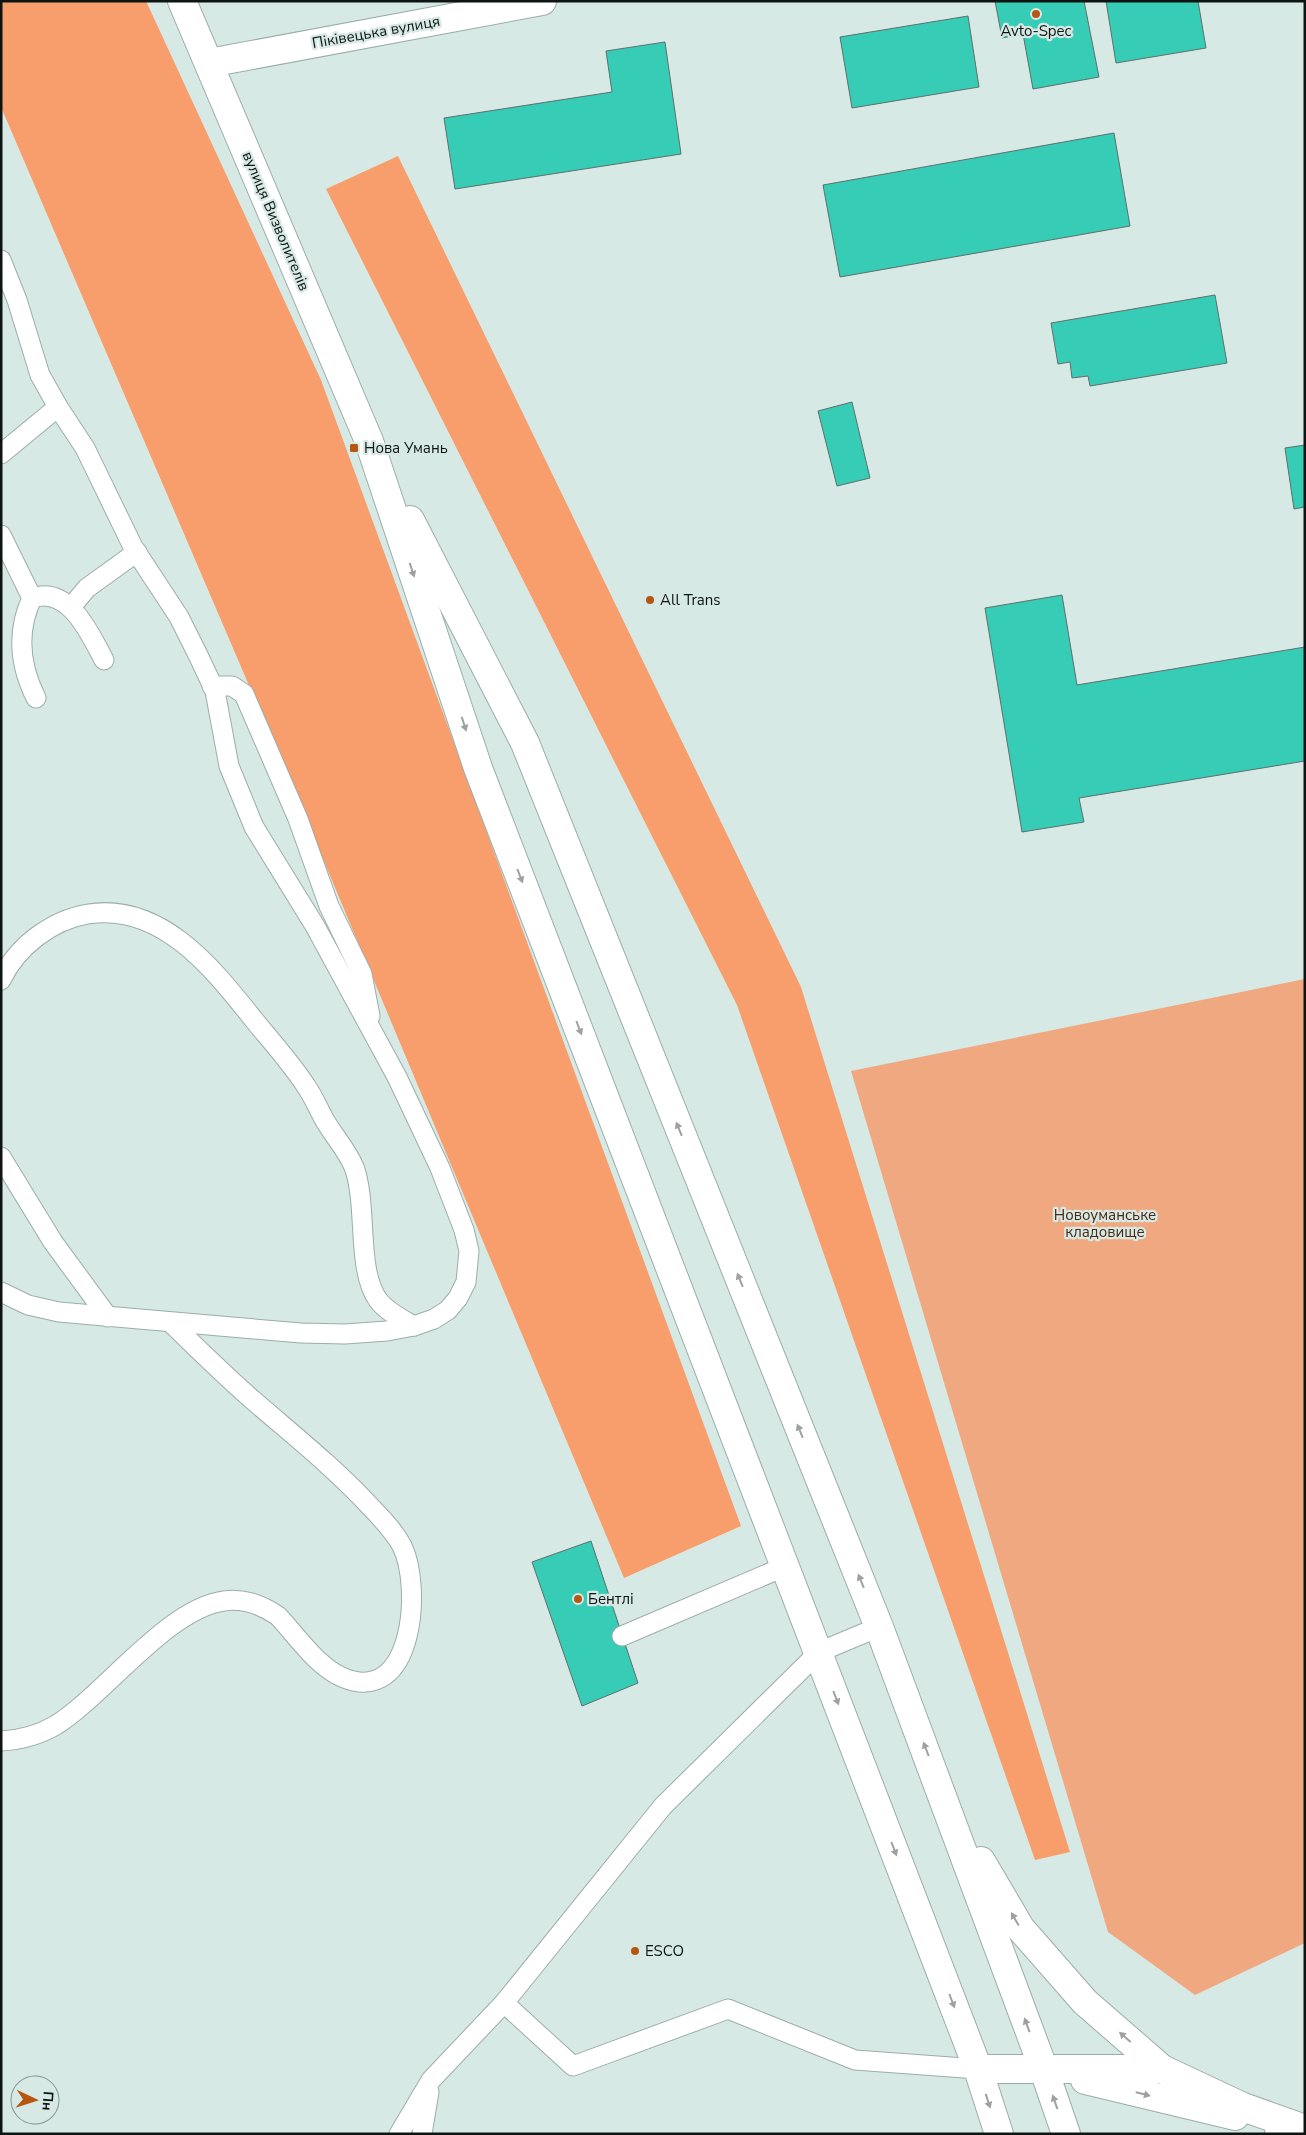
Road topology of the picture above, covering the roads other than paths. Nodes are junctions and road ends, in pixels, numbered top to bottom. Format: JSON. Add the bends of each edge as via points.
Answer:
{"nodes":[{"id":1,"x":182,"y":1,"type":"edge"},
{"id":2,"x":542,"y":1,"type":"edge"},
{"id":3,"x":209,"y":63,"type":"junction"},
{"id":4,"x":2,"y":262,"type":"edge"},
{"id":5,"x":58,"y":407,"type":"junction"},
{"id":6,"x":369,"y":441,"type":"junction"},
{"id":7,"x":1,"y":454,"type":"edge"},
{"id":8,"x":1,"y":535,"type":"edge"},
{"id":9,"x":137,"y":552,"type":"junction"},
{"id":10,"x":32,"y":598,"type":"junction"},
{"id":11,"x":71,"y":607,"type":"junction"},
{"id":12,"x":104,"y":660,"type":"dead end"},
{"id":13,"x":212,"y":686,"type":"junction"},
{"id":14,"x":36,"y":698,"type":"dead end"},
{"id":15,"x":1,"y":980,"type":"edge"},
{"id":16,"x":372,"y":1030,"type":"junction"},
{"id":17,"x":1,"y":1156,"type":"edge"},
{"id":18,"x":1,"y":1292,"type":"edge"},
{"id":19,"x":108,"y":1316,"type":"junction"},
{"id":20,"x":171,"y":1323,"type":"junction"},
{"id":21,"x":414,"y":1326,"type":"junction"},
{"id":22,"x":786,"y":1566,"type":"junction"},
{"id":23,"x":879,"y":1627,"type":"junction"},
{"id":24,"x":622,"y":1636,"type":"dead end"},
{"id":25,"x":819,"y":1652,"type":"junction"},
{"id":26,"x":1,"y":1741,"type":"edge"},
{"id":27,"x":943,"y":1795,"type":"junction"},
{"id":28,"x":504,"y":2004,"type":"junction"},
{"id":29,"x":978,"y":2069,"type":"junction"},
{"id":30,"x":1162,"y":2069,"type":"junction"},
{"id":31,"x":1044,"y":2070,"type":"junction"},
{"id":32,"x":432,"y":2080,"type":"junction"},
{"id":33,"x":1294,"y":2131,"type":"edge"},
{"id":34,"x":399,"y":2134,"type":"edge"},
{"id":35,"x":422,"y":2134,"type":"edge"},
{"id":36,"x":999,"y":2134,"type":"edge"},
{"id":37,"x":1066,"y":2134,"type":"edge"}],
"edges":[{"from":1,"to":3,"type":"main road","name":"вулиця Визволителів"},
{"from":2,"to":3,"type":"main road","name":"Піківецька вулиця"},
{"from":3,"to":6,"type":"main road","name":"вулиця Визволителів"},
{"from":4,"to":5,"type":"lane","via":[[40,375]]},
{"from":5,"to":7,"type":"lane"},
{"from":5,"to":9,"type":"lane","via":[[85,448]]},
{"from":6,"to":22,"type":"main road","one_way":true,"via":[[478,768]]},
{"from":23,"to":6,"type":"main road","one_way":true,"via":[[525,743]]},
{"from":8,"to":10,"type":"lane"},
{"from":9,"to":11,"type":"lane","via":[[88,588]]},
{"from":9,"to":13,"type":"lane","via":[[179,617]]},
{"from":10,"to":11,"type":"lane","via":[[47,596]]},
{"from":10,"to":14,"type":"lane","via":[[22,626],[22,653],[26,677]]},
{"from":11,"to":12,"type":"lane"},
{"from":13,"to":16,"type":"lane","via":[[229,766],[254,827]]},
{"from":13,"to":16,"type":"lane","via":[[232,686],[244,694],[298,819],[329,906],[362,974]]},
{"from":15,"to":21,"type":"lane","via":[[25,946],[52,927],[74,917],[96,913],[124,915],[147,922],[173,936],[205,960],[306,1086],[353,1166],[360,1194],[367,1272],[377,1299],[390,1312]]},
{"from":16,"to":21,"type":"lane","via":[[440,1168],[469,1251],[466,1282],[458,1298],[434,1319]]},
{"from":17,"to":19,"type":"lane","via":[[53,1242]]},
{"from":18,"to":19,"type":"lane","via":[[28,1305],[59,1312]]},
{"from":19,"to":20,"type":"lane"},
{"from":20,"to":21,"type":"lane","via":[[345,1334]]},
{"from":20,"to":26,"type":"lane","via":[[253,1400],[332,1467],[388,1526],[401,1545],[409,1562],[411,1626],[398,1661],[378,1680],[363,1682],[343,1678],[325,1666],[269,1610],[248,1602],[222,1601],[181,1619],[55,1726],[30,1737]]},
{"from":22,"to":24,"type":"lane"},
{"from":22,"to":25,"type":"main road"},
{"from":23,"to":25,"type":"lane"},
{"from":27,"to":23,"type":"main road","one_way":true},
{"from":25,"to":28,"type":"lane","via":[[663,1806]]},
{"from":25,"to":29,"type":"main road","one_way":true},
{"from":30,"to":27,"type":"main road","one_way":true,"via":[[1085,2002],[1021,1929]]},
{"from":31,"to":27,"type":"main road","one_way":true},
{"from":28,"to":29,"type":"lane","via":[[572,2066],[728,2009],[855,2060]]},
{"from":28,"to":32,"type":"lane"},
{"from":29,"to":31,"type":"main road"},
{"from":29,"to":36,"type":"main road","one_way":true},
{"from":30,"to":31,"type":"main road"},
{"from":30,"to":33,"type":"main road"},
{"from":31,"to":33,"type":"main road","one_way":true},
{"from":37,"to":31,"type":"main road","one_way":true},
{"from":32,"to":34,"type":"lane"},
{"from":32,"to":35,"type":"lane"}]}
